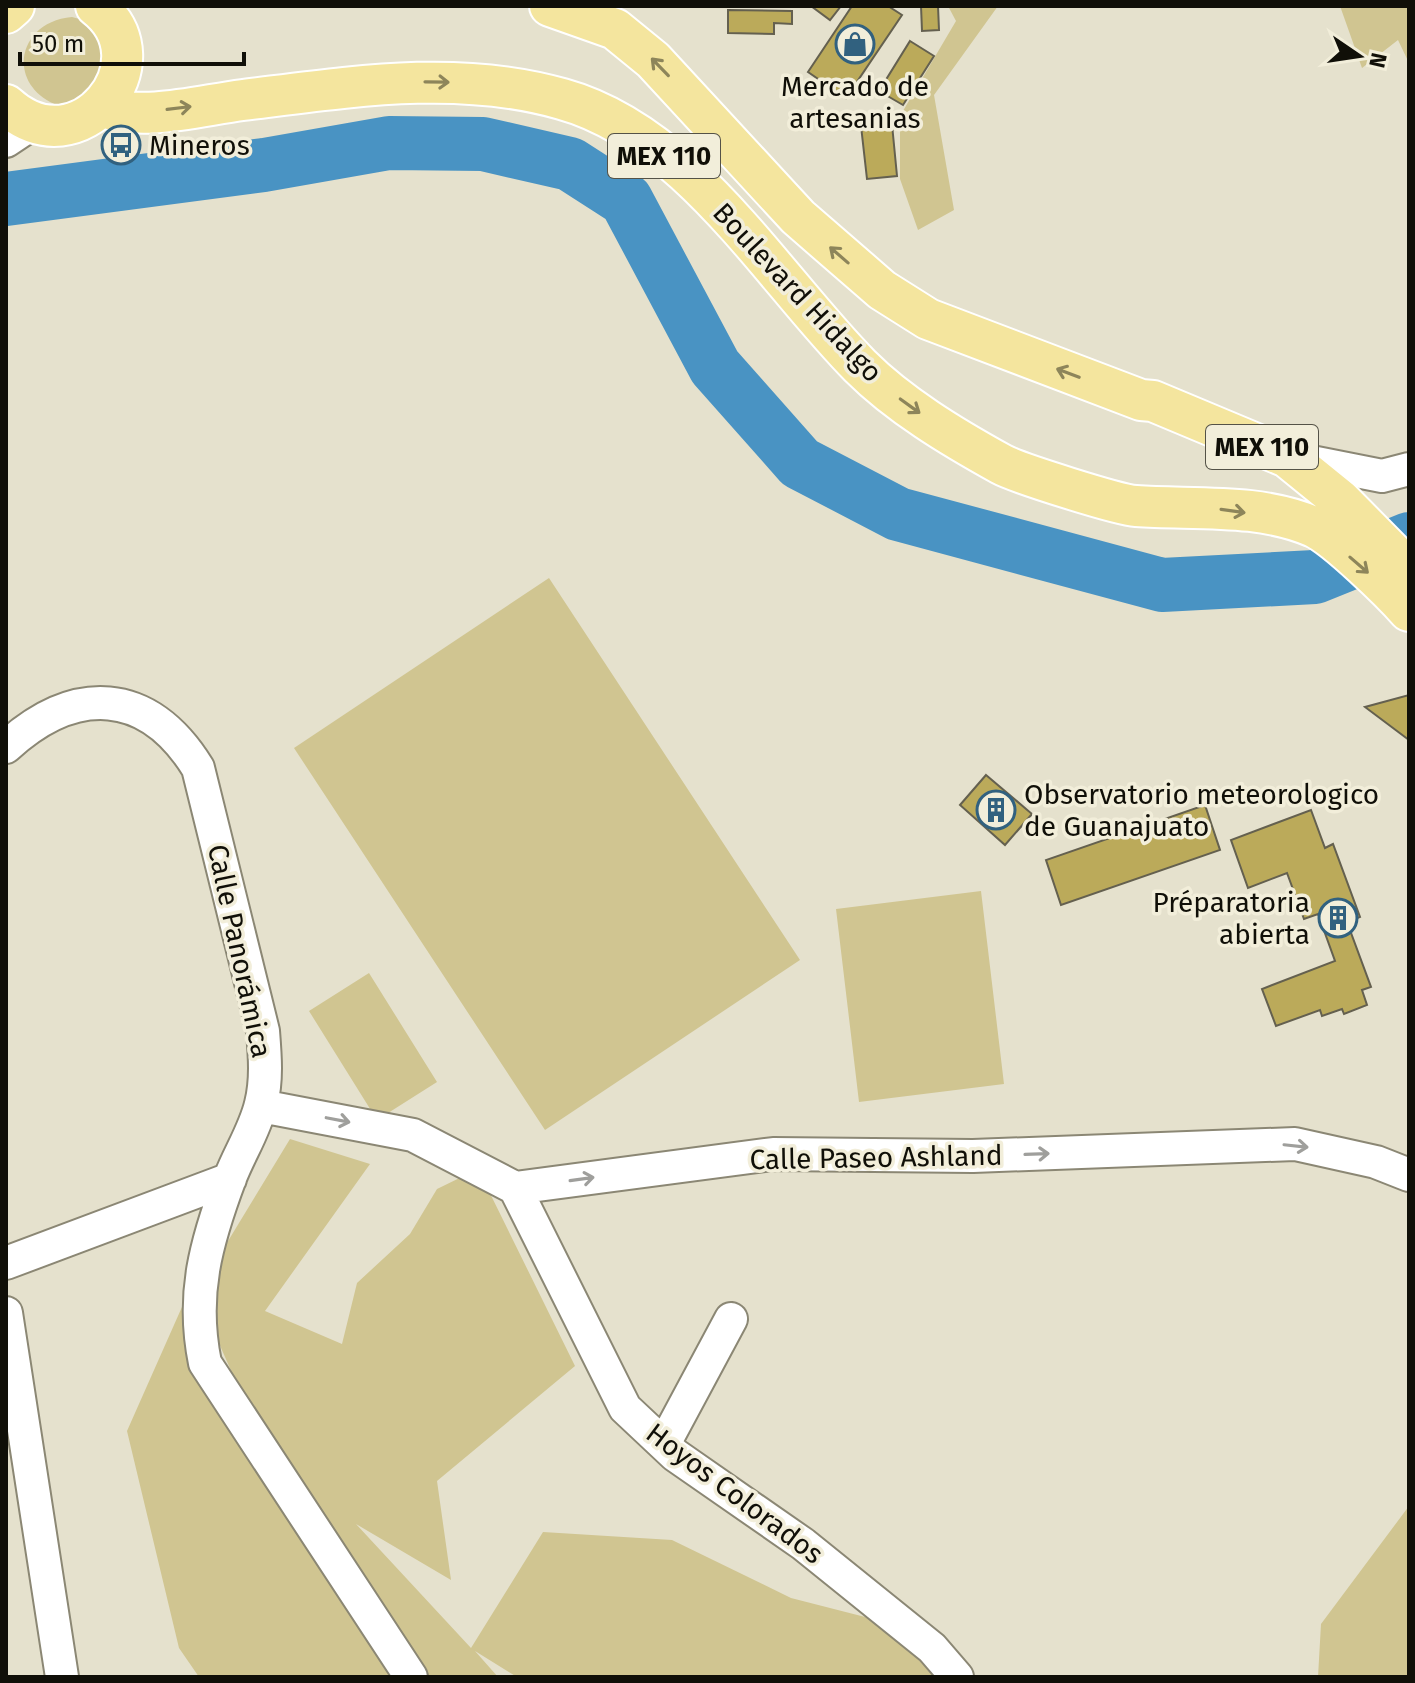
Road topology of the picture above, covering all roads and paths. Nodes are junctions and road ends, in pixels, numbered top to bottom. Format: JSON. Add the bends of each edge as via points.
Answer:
{"nodes":[{"id":1,"x":14,"y":6,"type":"edge"},
{"id":2,"x":96,"y":6,"type":"edge"},
{"id":3,"x":550,"y":6,"type":"edge"},
{"id":4,"x":6,"y":13,"type":"edge"},
{"id":5,"x":102,"y":107,"type":"junction"},
{"id":6,"x":14,"y":120,"type":"edge"},
{"id":7,"x":1287,"y":457,"type":"junction"},
{"id":8,"x":1409,"y":469,"type":"edge"},
{"id":9,"x":1329,"y":514,"type":"junction"},
{"id":10,"x":1406,"y":594,"type":"edge"},
{"id":11,"x":6,"y":747,"type":"edge"},
{"id":12,"x":261,"y":1106,"type":"junction"},
{"id":13,"x":1409,"y":1175,"type":"edge"},
{"id":14,"x":230,"y":1179,"type":"junction"},
{"id":15,"x":515,"y":1188,"type":"junction"},
{"id":16,"x":6,"y":1263,"type":"edge"},
{"id":17,"x":6,"y":1313,"type":"edge"},
{"id":18,"x":731,"y":1319,"type":"dead end"},
{"id":19,"x":664,"y":1444,"type":"junction"},
{"id":20,"x":62,"y":1677,"type":"edge"},
{"id":21,"x":411,"y":1677,"type":"edge"},
{"id":22,"x":957,"y":1677,"type":"edge"}],
"edges":[{"from":1,"to":4,"type":"main road"},
{"from":2,"to":5,"type":"main road","via":[[112,23],[122,57],[113,92]]},
{"from":7,"to":3,"type":"main road","name":"Boulevard Hidalgo","number":"MEX 110","one_way":true,"via":[[928,319],[882,290],[798,217],[653,60],[615,29]]},
{"from":5,"to":6,"type":"main road","via":[[70,125]]},
{"from":5,"to":9,"type":"main road","name":"Boulevard Hidalgo","number":"MEX 110","one_way":true,"via":[[144,113],[426,82],[473,83],[565,100],[606,117],[691,177],[863,369],[912,409],[1005,466],[1141,507],[1290,518]]},
{"from":7,"to":8,"type":"street","via":[[1382,476]]},
{"from":7,"to":9,"type":"main road","number":"MEX 110"},
{"from":9,"to":10,"type":"main road","number":"MEX 110"},
{"from":11,"to":12,"type":"street","name":"Calle Panorámica","via":[[28,727],[90,704],[140,709],[181,741],[198,768],[263,1031]]},
{"from":12,"to":14,"type":"street","name":"Calle Panorámica"},
{"from":12,"to":15,"type":"street","one_way":true,"via":[[413,1135]]},
{"from":15,"to":13,"type":"street","name":"Calle Paseo Ashland","one_way":true,"via":[[773,1154],[973,1156],[1295,1144]]},
{"from":14,"to":16,"type":"street"},
{"from":14,"to":21,"type":"street","name":"Calle Panorámica","via":[[197,1293],[205,1363]]},
{"from":15,"to":19,"type":"street","name":"Hoyos Colorados","via":[[625,1408]]},
{"from":17,"to":20,"type":"street"},
{"from":18,"to":19,"type":"street"},
{"from":19,"to":22,"type":"street","name":"Hoyos Colorados","via":[[803,1544],[932,1648]]}]}
